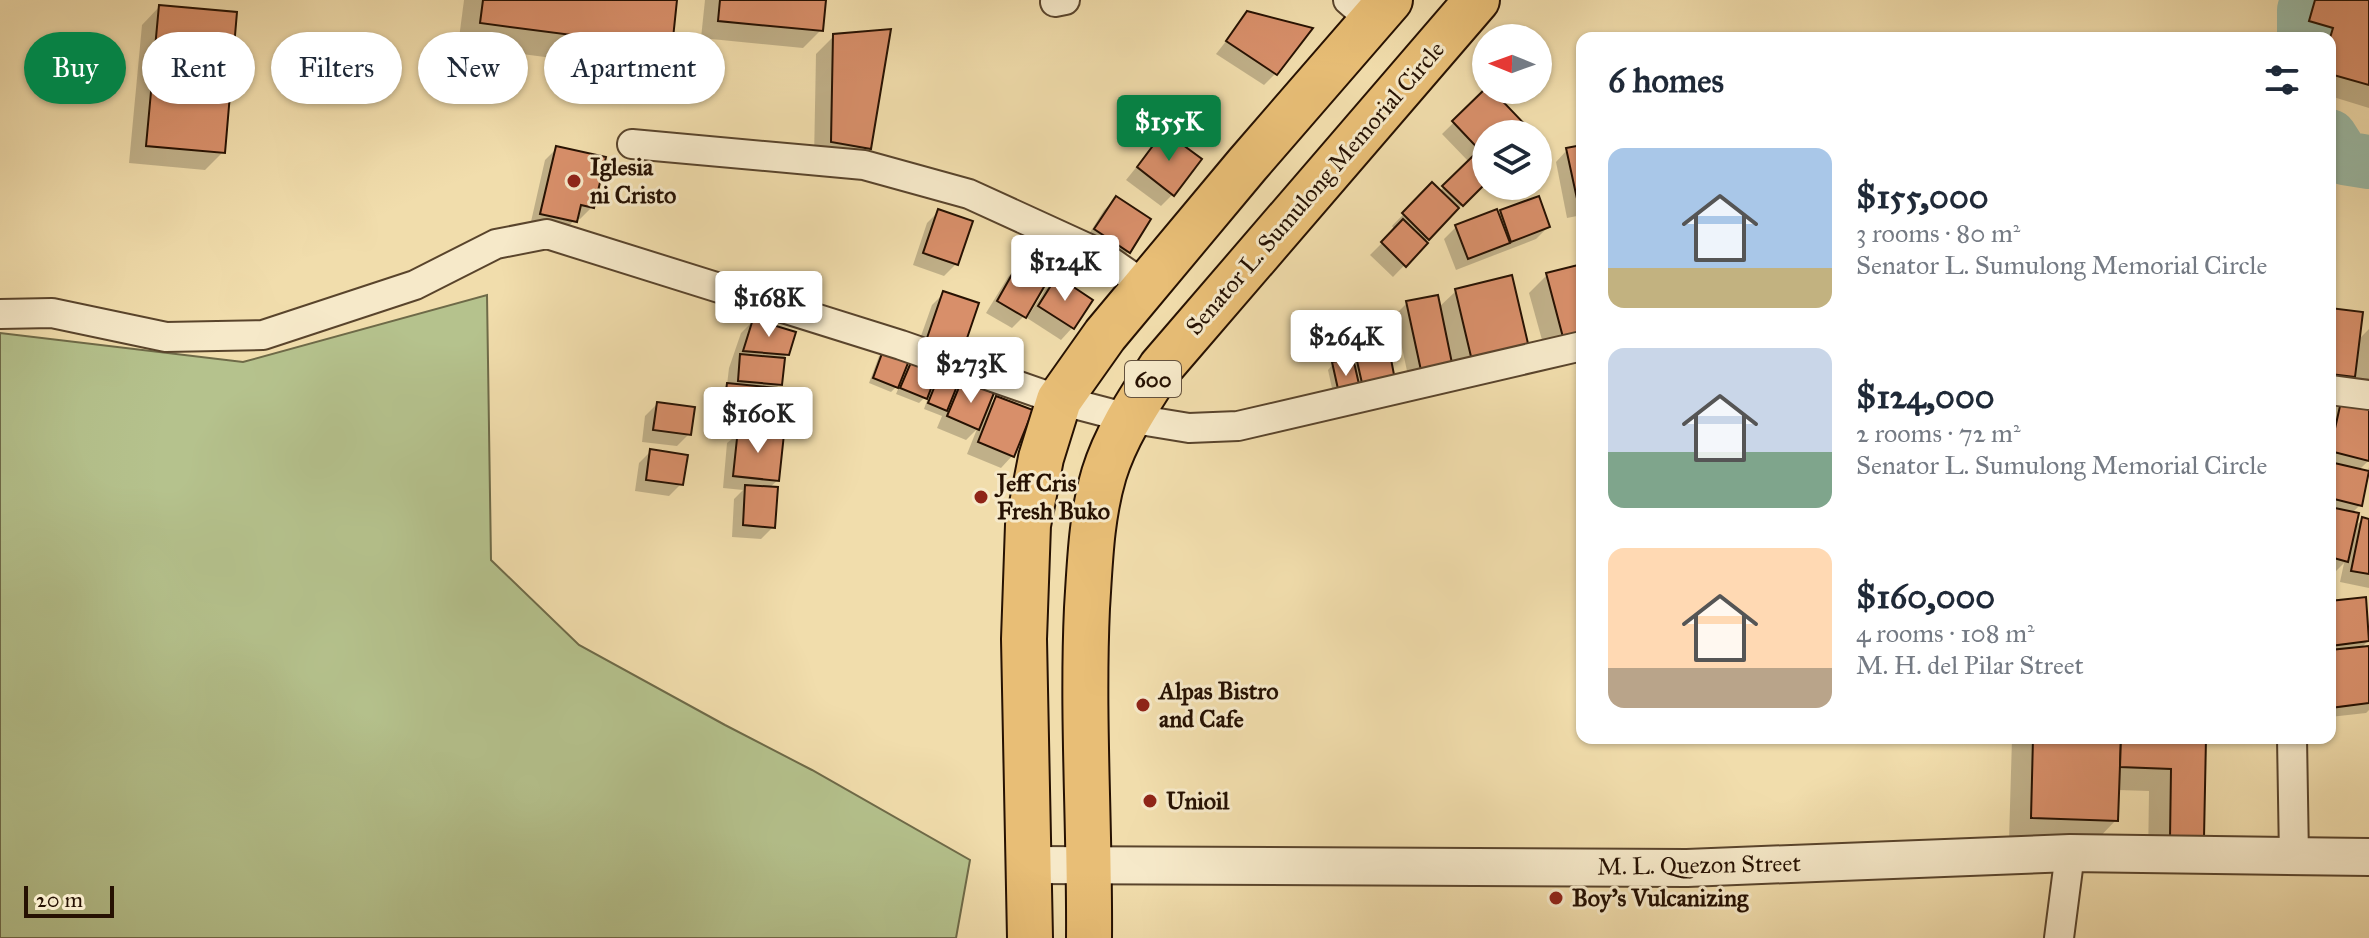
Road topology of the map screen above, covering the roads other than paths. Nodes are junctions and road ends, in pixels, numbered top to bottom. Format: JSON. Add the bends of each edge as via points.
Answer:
{"nodes":[{"id":1,"x":1477,"y":0,"type":"edge"},
{"id":2,"x":1370,"y":7,"type":"edge"},
{"id":3,"x":632,"y":144,"type":"dead end"},
{"id":4,"x":1147,"y":287,"type":"junction"},
{"id":5,"x":0,"y":314,"type":"edge"},
{"id":6,"x":1576,"y":347,"type":"edge"},
{"id":7,"x":2336,"y":391,"type":"edge"},
{"id":8,"x":2369,"y":395,"type":"edge"},
{"id":9,"x":1059,"y":400,"type":"junction"},
{"id":10,"x":1128,"y":418,"type":"junction"},
{"id":11,"x":2292,"y":744,"type":"edge"},
{"id":12,"x":2070,"y":853,"type":"junction"},
{"id":13,"x":2294,"y":857,"type":"junction"},
{"id":14,"x":2369,"y":857,"type":"edge"},
{"id":15,"x":1029,"y":865,"type":"junction"},
{"id":16,"x":1090,"y":865,"type":"junction"},
{"id":17,"x":1030,"y":938,"type":"edge"},
{"id":18,"x":1089,"y":938,"type":"edge"},
{"id":19,"x":2059,"y":938,"type":"edge"}],
"edges":[{"from":1,"to":10,"type":"main road","name":"Senator L. Sumulong Memorial Circle","number":"600","via":[[1161,367]]},
{"from":2,"to":4,"type":"main road","number":"600"},
{"from":3,"to":4,"type":"street","via":[[864,165],[969,194],[1098,253]]},
{"from":4,"to":9,"type":"main road","number":"600"},
{"from":5,"to":9,"type":"street","via":[[52,313],[166,337],[263,335],[415,285],[496,244],[547,234]]},
{"from":6,"to":10,"type":"street","via":[[1238,426],[1189,428]]},
{"from":7,"to":8,"type":"street"},
{"from":9,"to":10,"type":"street"},
{"from":9,"to":15,"type":"main road","number":"600","via":[[1028,525],[1024,639]]},
{"from":10,"to":16,"type":"main road","name":"Senator L. Sumulong Memorial Circle","number":"600","via":[[1105,473],[1091,532],[1085,658]]},
{"from":11,"to":13,"type":"street"},
{"from":12,"to":13,"type":"street","name":"M. L. Quezon Street"},
{"from":12,"to":16,"type":"street","name":"M. L. Quezon Street","via":[[1687,868]]},
{"from":12,"to":19,"type":"street"},
{"from":13,"to":14,"type":"street","name":"M. L. Quezon Street"},
{"from":15,"to":16,"type":"street","name":"M. L. Quezon Street"},
{"from":15,"to":17,"type":"main road","number":"600"},
{"from":16,"to":18,"type":"main road","name":"Senator L. Sumulong Memorial Circle","number":"600"}]}
